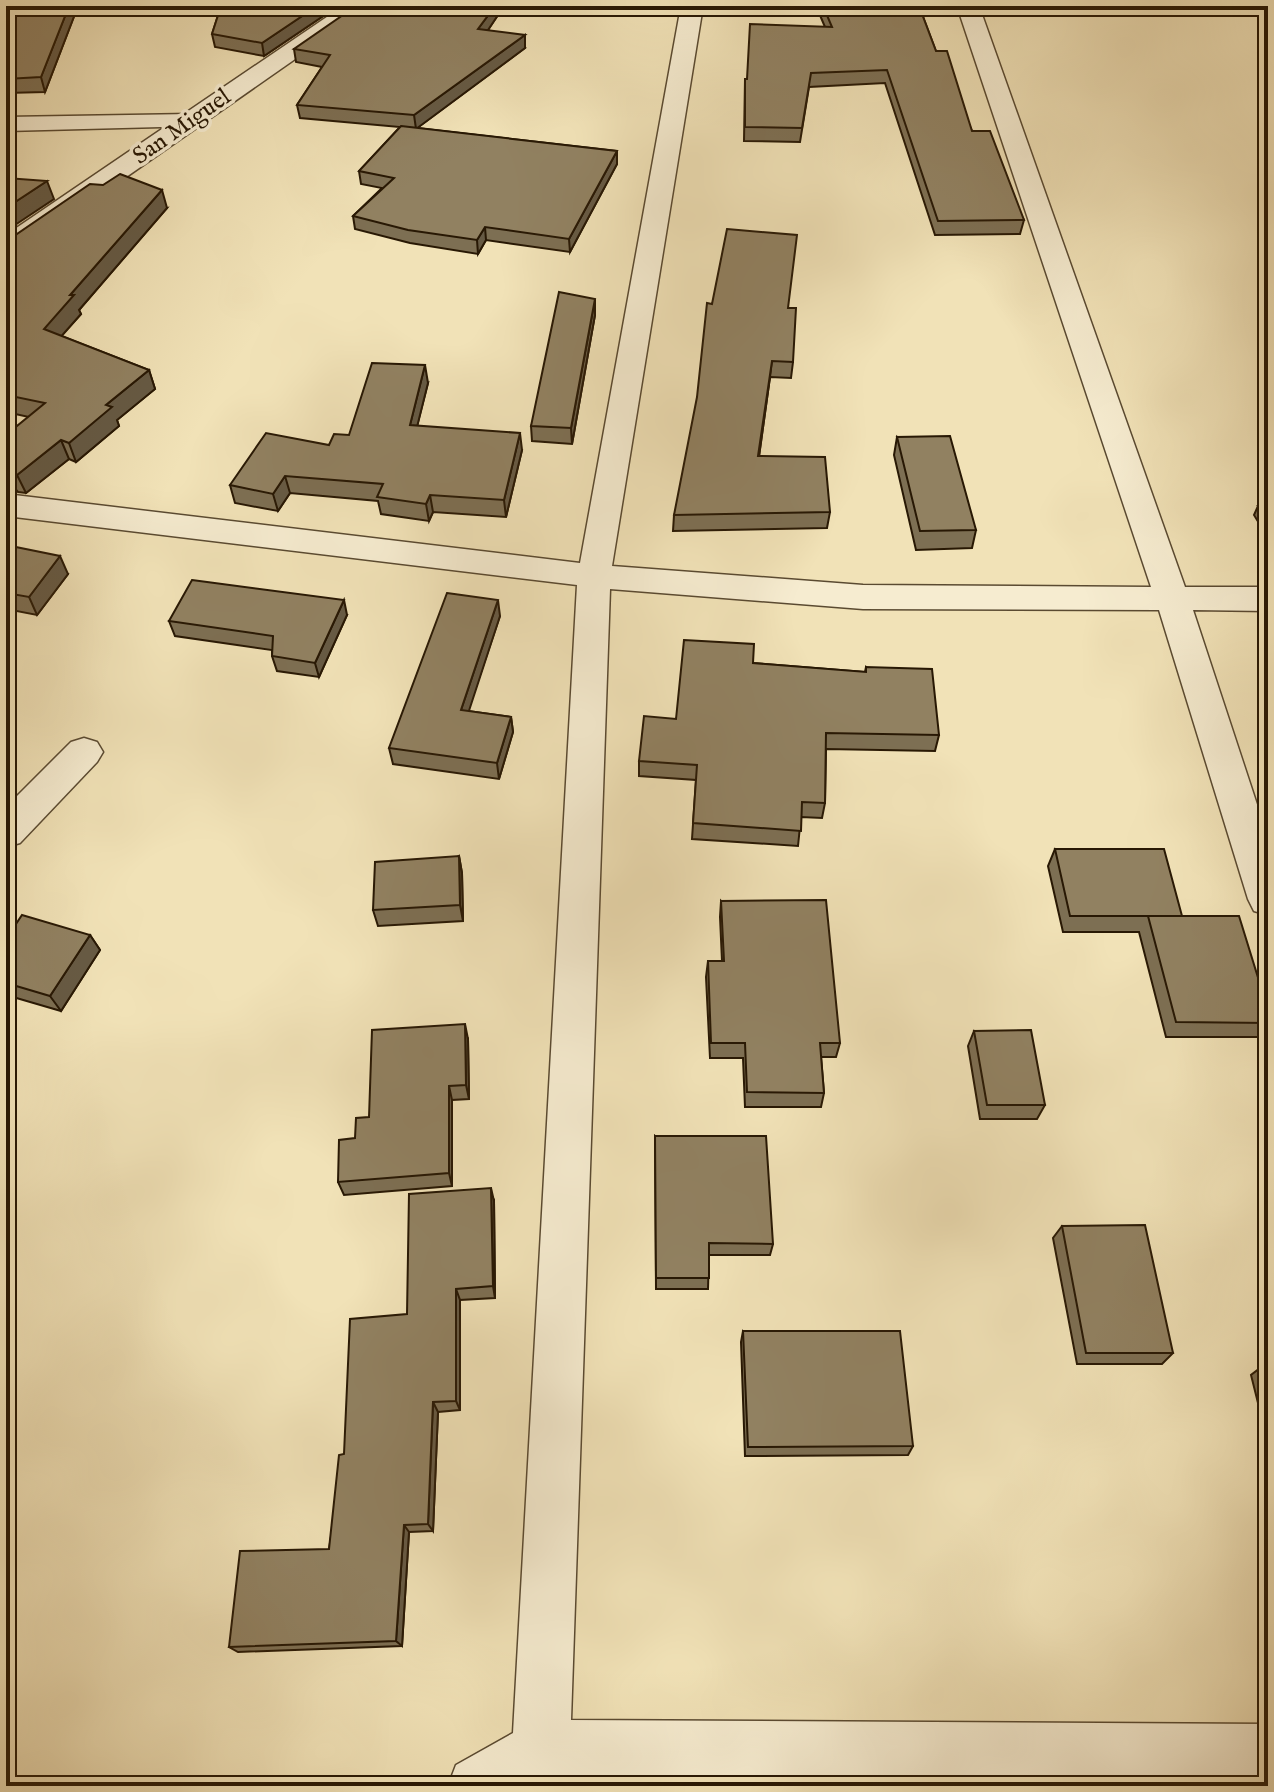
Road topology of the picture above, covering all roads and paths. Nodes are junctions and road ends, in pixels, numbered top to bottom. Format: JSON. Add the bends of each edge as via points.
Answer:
{"nodes":[{"id":1,"x":359,"y":6,"type":"edge"},
{"id":2,"x":692,"y":6,"type":"edge"},
{"id":3,"x":968,"y":6,"type":"edge"},
{"id":4,"x":191,"y":121,"type":"junction"},
{"id":5,"x":6,"y":124,"type":"edge"},
{"id":6,"x":6,"y":248,"type":"edge"},
{"id":7,"x":6,"y":505,"type":"edge"},
{"id":8,"x":594,"y":576,"type":"junction"},
{"id":9,"x":1172,"y":599,"type":"junction"},
{"id":10,"x":1268,"y":599,"type":"edge"},
{"id":11,"x":84,"y":752,"type":"dead end"},
{"id":12,"x":6,"y":832,"type":"edge"},
{"id":13,"x":1268,"y":899,"type":"edge"},
{"id":14,"x":1268,"y":1753,"type":"edge"},
{"id":15,"x":558,"y":1768,"type":"edge"},
{"id":16,"x":477,"y":1786,"type":"edge"}],
"edges":[{"from":1,"to":4,"type":"street","name":"San Miguel"},
{"from":2,"to":8,"type":"street"},
{"from":3,"to":9,"type":"street"},
{"from":4,"to":5,"type":"street"},
{"from":4,"to":6,"type":"street","name":"San Miguel"},
{"from":7,"to":8,"type":"street"},
{"from":8,"to":9,"type":"street","via":[[863,597]]},
{"from":8,"to":15,"type":"street"},
{"from":9,"to":10,"type":"street"},
{"from":9,"to":13,"type":"street"},
{"from":11,"to":12,"type":"street"},
{"from":14,"to":15,"type":"street"},
{"from":15,"to":16,"type":"street"}]}
